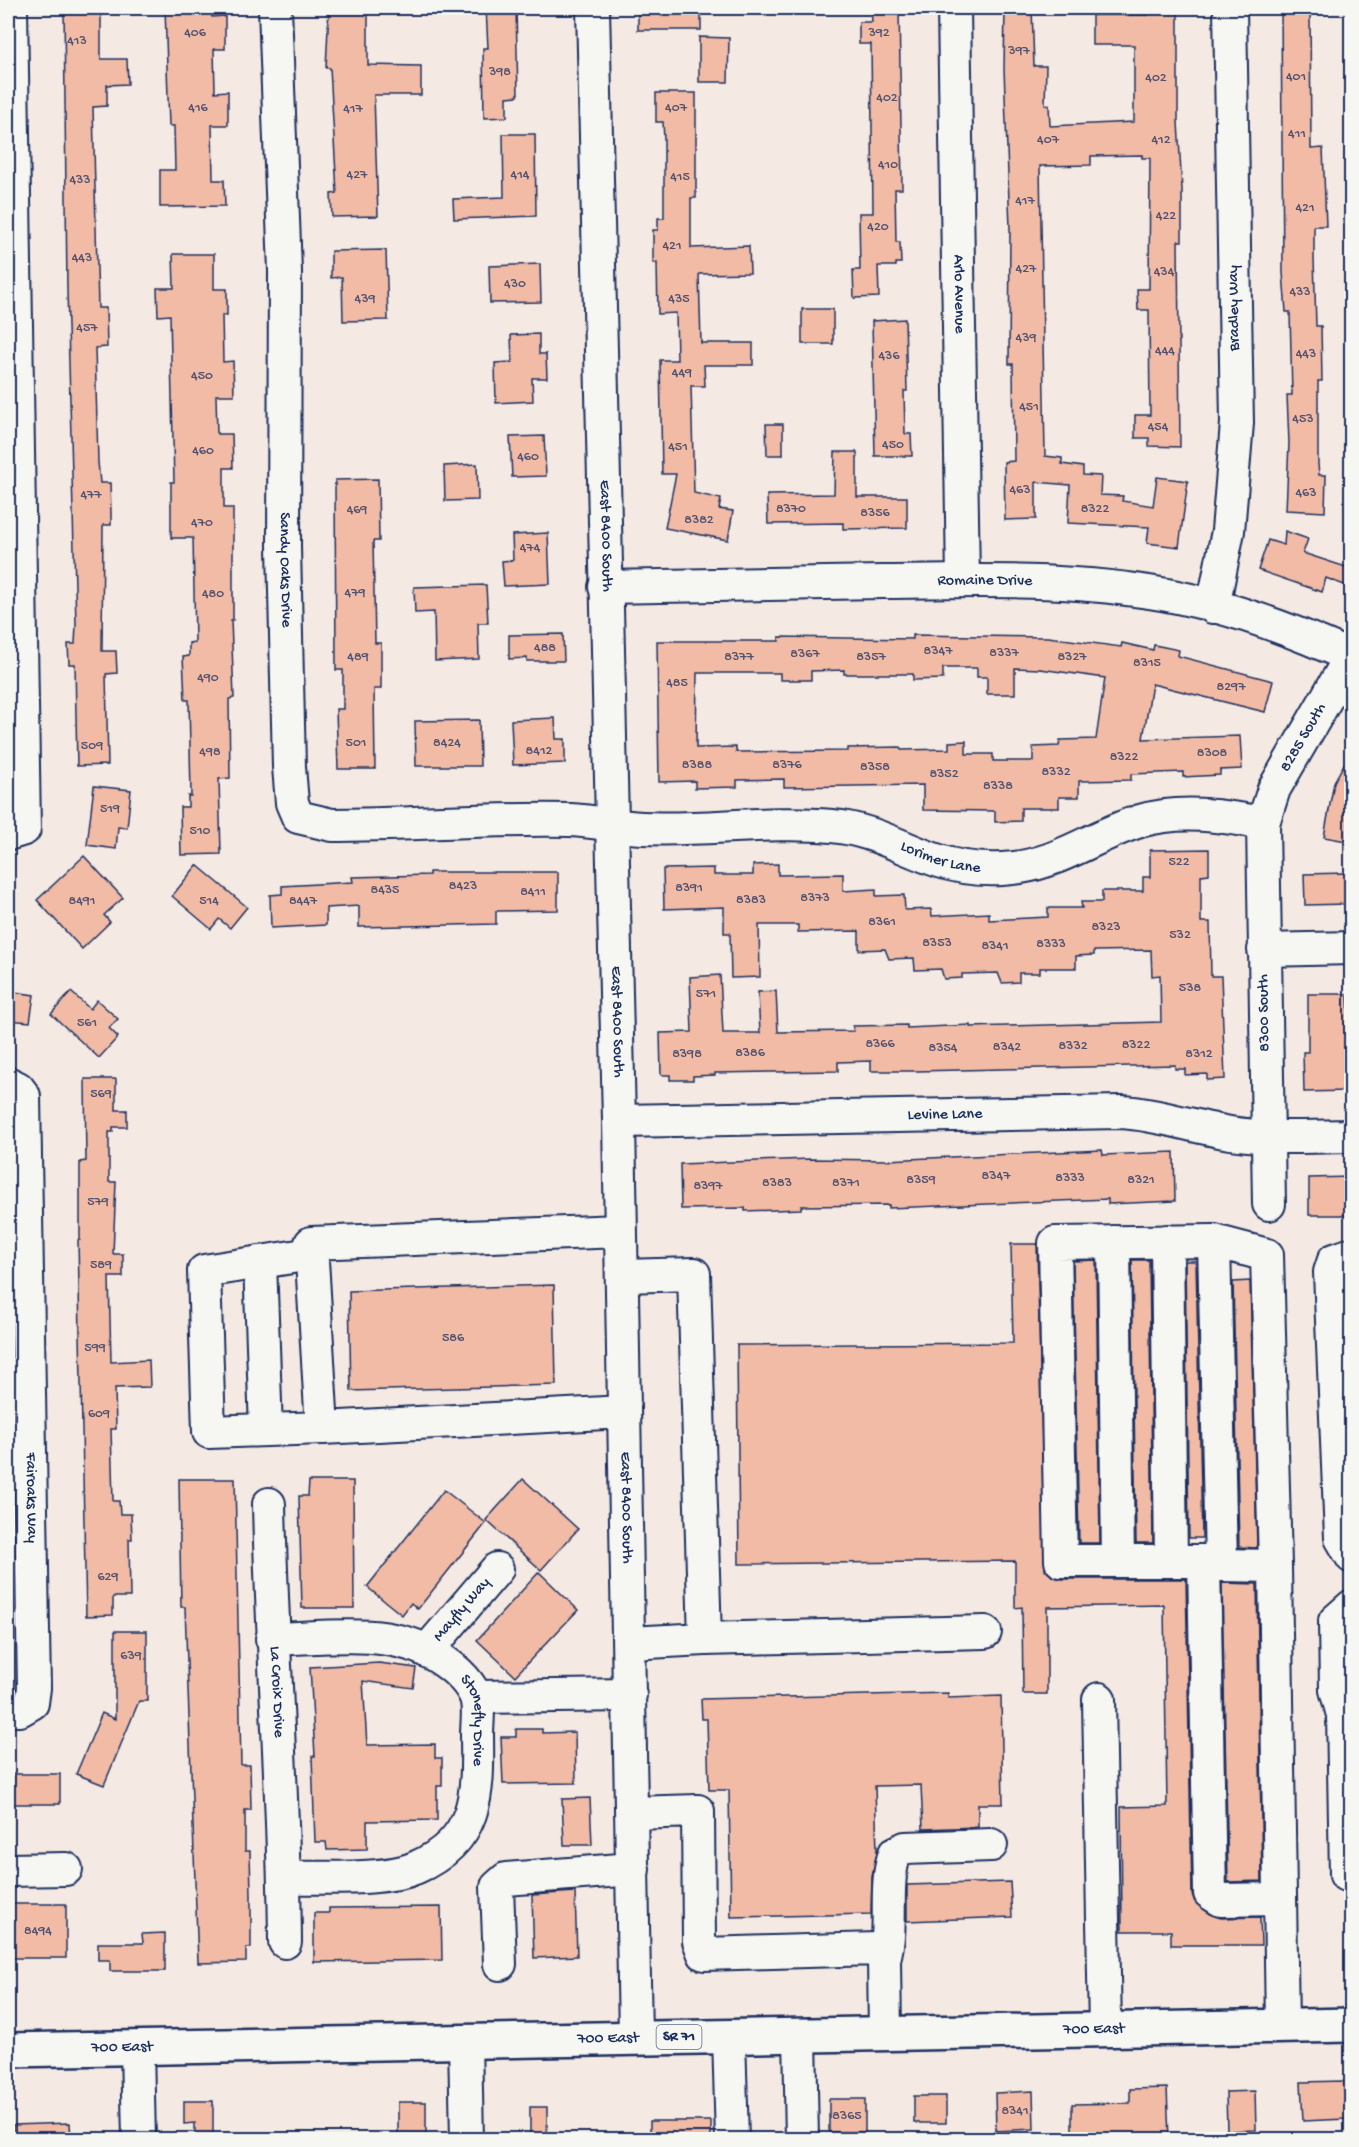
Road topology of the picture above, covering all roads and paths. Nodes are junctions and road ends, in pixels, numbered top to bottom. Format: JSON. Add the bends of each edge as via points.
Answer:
{"nodes":[{"id":1,"x":11,"y":8,"type":"edge"},
{"id":2,"x":275,"y":8,"type":"edge"},
{"id":3,"x":593,"y":8,"type":"edge"},
{"id":4,"x":954,"y":8,"type":"edge"},
{"id":5,"x":1230,"y":8,"type":"edge"},
{"id":6,"x":963,"y":581,"type":"junction"},
{"id":7,"x":605,"y":587,"type":"junction"},
{"id":8,"x":1213,"y":607,"type":"junction"},
{"id":9,"x":1351,"y":657,"type":"edge"},
{"id":10,"x":1263,"y":823,"type":"junction"},
{"id":11,"x":612,"y":825,"type":"junction"},
{"id":12,"x":16,"y":832,"type":"edge"},
{"id":13,"x":1352,"y":948,"type":"edge"},
{"id":14,"x":1264,"y":950,"type":"junction"},
{"id":15,"x":13,"y":1086,"type":"edge"},
{"id":16,"x":618,"y":1121,"type":"junction"},
{"id":17,"x":1352,"y":1136,"type":"edge"},
{"id":18,"x":1266,"y":1137,"type":"junction"},
{"id":19,"x":1269,"y":1204,"type":"dead end"},
{"id":20,"x":620,"y":1231,"type":"junction"},
{"id":21,"x":1167,"y":1241,"type":"junction"},
{"id":22,"x":1214,"y":1241,"type":"junction"},
{"id":23,"x":1114,"y":1242,"type":"junction"},
{"id":24,"x":311,"y":1254,"type":"junction"},
{"id":25,"x":1352,"y":1254,"type":"edge"},
{"id":26,"x":260,"y":1262,"type":"junction"},
{"id":27,"x":622,"y":1276,"type":"junction"},
{"id":28,"x":624,"y":1412,"type":"junction"},
{"id":29,"x":322,"y":1428,"type":"junction"},
{"id":30,"x":266,"y":1430,"type":"junction"},
{"id":31,"x":269,"y":1504,"type":"dead end"},
{"id":32,"x":1352,"y":1557,"type":"edge"},
{"id":33,"x":1171,"y":1560,"type":"junction"},
{"id":34,"x":1118,"y":1561,"type":"junction"},
{"id":35,"x":1212,"y":1563,"type":"junction"},
{"id":36,"x":1275,"y":1566,"type":"junction"},
{"id":37,"x":497,"y":1569,"type":"dead end"},
{"id":38,"x":1352,"y":1606,"type":"edge"},
{"id":39,"x":985,"y":1632,"type":"dead end"},
{"id":40,"x":705,"y":1639,"type":"junction"},
{"id":41,"x":272,"y":1640,"type":"junction"},
{"id":42,"x":629,"y":1643,"type":"junction"},
{"id":43,"x":427,"y":1651,"type":"junction"},
{"id":44,"x":630,"y":1695,"type":"junction"},
{"id":45,"x":476,"y":1697,"type":"junction"},
{"id":46,"x":1099,"y":1699,"type":"dead end"},
{"id":47,"x":8,"y":1710,"type":"edge"},
{"id":48,"x":632,"y":1813,"type":"junction"},
{"id":49,"x":991,"y":1845,"type":"dead end"},
{"id":50,"x":66,"y":1869,"type":"dead end"},
{"id":51,"x":633,"y":1869,"type":"junction"},
{"id":52,"x":8,"y":1870,"type":"edge"},
{"id":53,"x":1346,"y":1875,"type":"dead end"},
{"id":54,"x":284,"y":1878,"type":"junction"},
{"id":55,"x":1280,"y":1899,"type":"junction"},
{"id":56,"x":285,"y":1942,"type":"dead end"},
{"id":57,"x":884,"y":1959,"type":"junction"},
{"id":58,"x":500,"y":1964,"type":"dead end"},
{"id":59,"x":1352,"y":2025,"type":"edge"},
{"id":60,"x":1282,"y":2026,"type":"junction"},
{"id":61,"x":1105,"y":2030,"type":"junction"},
{"id":62,"x":885,"y":2034,"type":"junction"},
{"id":63,"x":800,"y":2035,"type":"junction"},
{"id":64,"x":635,"y":2037,"type":"junction"},
{"id":65,"x":729,"y":2037,"type":"junction"},
{"id":66,"x":465,"y":2041,"type":"junction"},
{"id":67,"x":137,"y":2048,"type":"junction"},
{"id":68,"x":8,"y":2050,"type":"edge"},
{"id":69,"x":139,"y":2139,"type":"edge"},
{"id":70,"x":467,"y":2139,"type":"edge"},
{"id":71,"x":732,"y":2139,"type":"edge"},
{"id":72,"x":802,"y":2139,"type":"edge"}],
"edges":[{"from":1,"to":12,"type":"street"},
{"from":2,"to":11,"type":"street","name":"Sandy Oaks Drive","via":[[285,271],[284,536],[289,768],[292,802],[298,817],[332,825],[572,820]]},
{"from":3,"to":7,"type":"street","name":"East 8400 South"},
{"from":4,"to":6,"type":"street","name":"Arlo Avenue"},
{"from":5,"to":8,"type":"street","name":"Bradley Way","via":[[1237,423],[1228,531]]},
{"from":6,"to":7,"type":"street","name":"Romaine Drive"},
{"from":6,"to":8,"type":"street","name":"Romaine Drive","via":[[1089,584],[1151,592]]},
{"from":7,"to":11,"type":"street","name":"East 8400 South"},
{"from":8,"to":9,"type":"street","name":"Romaine Drive","via":[[1309,638]]},
{"from":9,"to":10,"type":"street","name":"8285 South","via":[[1274,789]]},
{"from":10,"to":11,"type":"street","name":"Lorimer Lane","via":[[1199,813],[1169,815],[1113,831],[1057,858],[1001,869],[937,861],[874,834],[843,827]]},
{"from":10,"to":14,"type":"street","name":"8300 South"},
{"from":11,"to":16,"type":"street","name":"East 8400 South"},
{"from":13,"to":14,"type":"street"},
{"from":14,"to":18,"type":"street","name":"8300 South"},
{"from":15,"to":47,"type":"street","name":"Fairoaks Way","via":[[24,1096],[34,1688],[32,1703],[20,1710]]},
{"from":16,"to":18,"type":"street","name":"Levine Lane","via":[[1121,1112],[1146,1113],[1209,1129]]},
{"from":16,"to":20,"type":"street","name":"East 8400 South"},
{"from":17,"to":18,"type":"street","name":"Levine Lane"},
{"from":18,"to":19,"type":"street","name":"8300 South"},
{"from":20,"to":24,"type":"street","via":[[310,1243]]},
{"from":20,"to":27,"type":"street","name":"East 8400 South"},
{"from":21,"to":22,"type":"street"},
{"from":21,"to":23,"type":"street"},
{"from":21,"to":33,"type":"street"},
{"from":22,"to":35,"type":"street"},
{"from":22,"to":36,"type":"street","via":[[1267,1255]]},
{"from":23,"to":34,"type":"street"},
{"from":23,"to":34,"type":"street","via":[[1055,1243],[1061,1561]]},
{"from":24,"to":26,"type":"street"},
{"from":24,"to":29,"type":"street"},
{"from":25,"to":32,"type":"street","via":[[1334,1260],[1330,1272],[1341,1538]]},
{"from":26,"to":30,"type":"street"},
{"from":26,"to":30,"type":"street","via":[[204,1271],[209,1432]]},
{"from":27,"to":28,"type":"street","name":"East 8400 South"},
{"from":27,"to":40,"type":"street","via":[[694,1274]]},
{"from":28,"to":29,"type":"street"},
{"from":28,"to":42,"type":"street","name":"East 8400 South"},
{"from":29,"to":30,"type":"street"},
{"from":31,"to":41,"type":"street","name":"La Croix Drive"},
{"from":33,"to":34,"type":"street"},
{"from":33,"to":35,"type":"street"},
{"from":35,"to":36,"type":"street"},
{"from":35,"to":55,"type":"street","via":[[1210,1893],[1221,1900]]},
{"from":36,"to":55,"type":"street"},
{"from":37,"to":43,"type":"street","name":"Mayfly Way"},
{"from":38,"to":53,"type":"street","via":[[1335,1621],[1336,1690],[1343,1715]]},
{"from":39,"to":40,"type":"street"},
{"from":40,"to":42,"type":"street"},
{"from":41,"to":43,"type":"street","name":"Stonefly Drive","via":[[383,1638]]},
{"from":41,"to":54,"type":"street","name":"La Croix Drive"},
{"from":42,"to":44,"type":"street","name":"East 8400 South"},
{"from":43,"to":45,"type":"street","name":"Stonefly Drive","via":[[450,1665]]},
{"from":44,"to":45,"type":"street"},
{"from":44,"to":48,"type":"street","name":"East 8400 South"},
{"from":45,"to":54,"type":"street","name":"Stonefly Drive","via":[[477,1794],[459,1835],[430,1861],[412,1869]]},
{"from":46,"to":61,"type":"street"},
{"from":48,"to":51,"type":"street","name":"East 8400 South"},
{"from":48,"to":57,"type":"street","via":[[698,1811],[699,1941],[704,1954],[878,1949]]},
{"from":49,"to":57,"type":"street","via":[[905,1848],[895,1853],[890,1865],[890,1938]]},
{"from":50,"to":52,"type":"street"},
{"from":51,"to":58,"type":"street","via":[[506,1879],[497,1887]]},
{"from":51,"to":64,"type":"street","name":"East 8400 South"},
{"from":54,"to":56,"type":"street"},
{"from":55,"to":60,"type":"street"},
{"from":57,"to":62,"type":"street"},
{"from":59,"to":60,"type":"main road","name":"700 East","number":"SR 71"},
{"from":60,"to":61,"type":"main road","name":"700 East","number":"SR 71"},
{"from":61,"to":62,"type":"main road","name":"700 East","number":"SR 71"},
{"from":62,"to":63,"type":"main road","name":"700 East","number":"SR 71"},
{"from":63,"to":65,"type":"main road","name":"700 East","number":"SR 71"},
{"from":63,"to":72,"type":"street"},
{"from":64,"to":65,"type":"main road","name":"700 East","number":"SR 71"},
{"from":64,"to":66,"type":"main road","name":"700 East","number":"SR 71"},
{"from":65,"to":71,"type":"street"},
{"from":66,"to":67,"type":"main road","name":"700 East","number":"SR 71"},
{"from":66,"to":70,"type":"street"},
{"from":67,"to":68,"type":"main road","name":"700 East","number":"SR 71"},
{"from":67,"to":69,"type":"street"}]}
